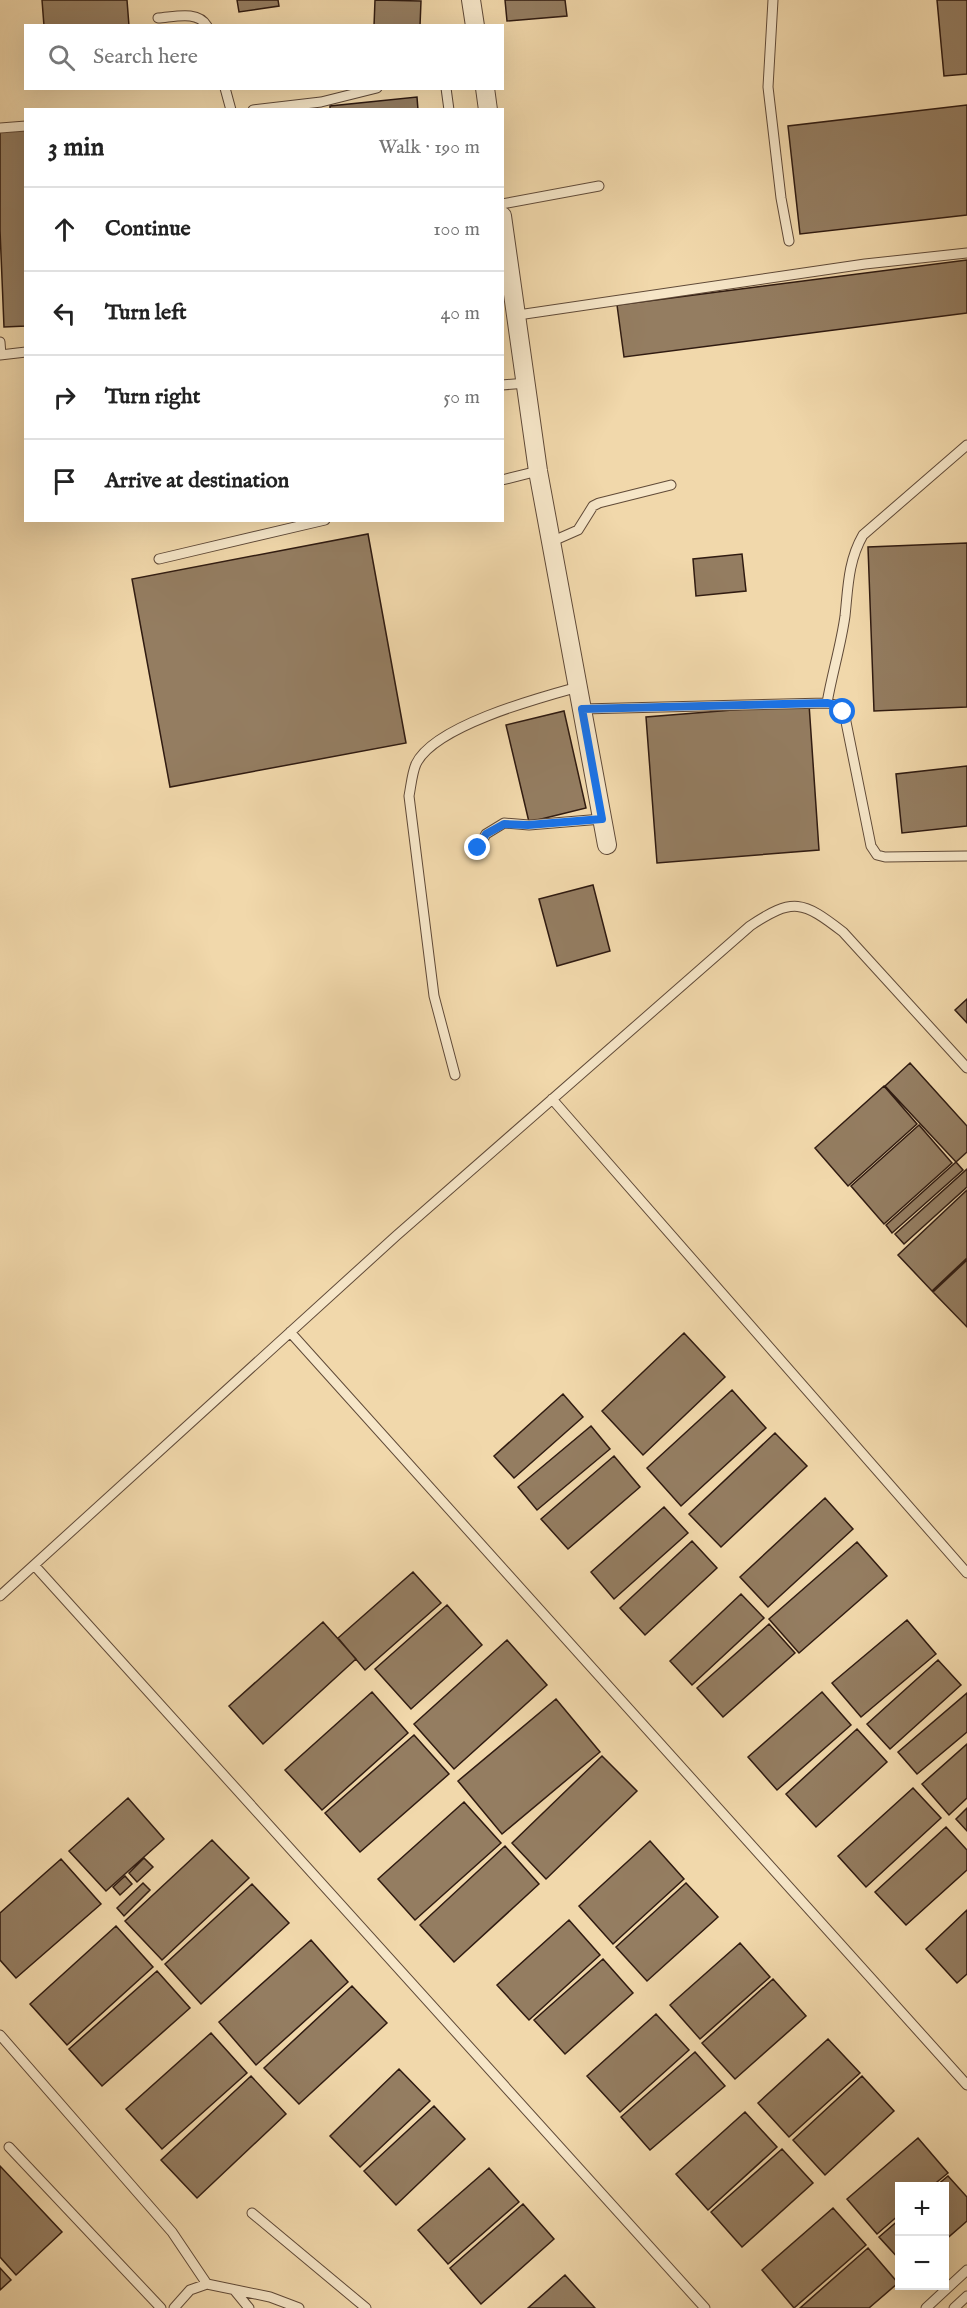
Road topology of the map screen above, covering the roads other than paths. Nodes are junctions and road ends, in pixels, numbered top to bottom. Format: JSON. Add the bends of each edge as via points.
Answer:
{"nodes":[{"id":1,"x":471,"y":0,"type":"edge"},
{"id":2,"x":773,"y":0,"type":"edge"},
{"id":3,"x":158,"y":18,"type":"dead end"},
{"id":4,"x":206,"y":24,"type":"edge"},
{"id":5,"x":475,"y":24,"type":"edge"},
{"id":6,"x":226,"y":90,"type":"edge"},
{"id":7,"x":369,"y":90,"type":"edge"},
{"id":8,"x":446,"y":90,"type":"edge"},
{"id":9,"x":485,"y":90,"type":"edge"},
{"id":10,"x":230,"y":108,"type":"edge"},
{"id":11,"x":270,"y":108,"type":"edge"},
{"id":12,"x":448,"y":108,"type":"edge"},
{"id":13,"x":488,"y":108,"type":"edge"},
{"id":14,"x":24,"y":126,"type":"edge"},
{"id":15,"x":0,"y":128,"type":"edge"},
{"id":16,"x":599,"y":186,"type":"dead end"},
{"id":17,"x":504,"y":204,"type":"edge"},
{"id":18,"x":504,"y":228,"type":"edge"},
{"id":19,"x":789,"y":241,"type":"dead end"},
{"id":20,"x":967,"y":253,"type":"edge"},
{"id":21,"x":518,"y":315,"type":"junction"},
{"id":22,"x":0,"y":342,"type":"edge"},
{"id":23,"x":24,"y":352,"type":"edge"},
{"id":24,"x":0,"y":355,"type":"edge"},
{"id":25,"x":527,"y":383,"type":"junction"},
{"id":26,"x":504,"y":385,"type":"edge"},
{"id":27,"x":967,"y":445,"type":"edge"},
{"id":28,"x":538,"y":471,"type":"junction"},
{"id":29,"x":504,"y":480,"type":"edge"},
{"id":30,"x":671,"y":485,"type":"dead end"},
{"id":31,"x":316,"y":522,"type":"edge"},
{"id":32,"x":553,"y":541,"type":"junction"},
{"id":33,"x":159,"y":559,"type":"dead end"},
{"id":34,"x":578,"y":687,"type":"junction"},
{"id":35,"x":827,"y":703,"type":"junction"},
{"id":36,"x":582,"y":709,"type":"junction"},
{"id":37,"x":602,"y":819,"type":"junction"},
{"id":38,"x":607,"y":845,"type":"dead end"},
{"id":39,"x":478,"y":848,"type":"dead end"},
{"id":40,"x":967,"y":856,"type":"edge"},
{"id":41,"x":967,"y":1068,"type":"edge"},
{"id":42,"x":455,"y":1075,"type":"dead end"},
{"id":43,"x":552,"y":1100,"type":"junction"},
{"id":44,"x":290,"y":1332,"type":"junction"},
{"id":45,"x":34,"y":1565,"type":"junction"},
{"id":46,"x":967,"y":1573,"type":"edge"},
{"id":47,"x":0,"y":1596,"type":"edge"},
{"id":48,"x":0,"y":2035,"type":"edge"},
{"id":49,"x":967,"y":2085,"type":"edge"},
{"id":50,"x":9,"y":2147,"type":"dead end"},
{"id":51,"x":252,"y":2213,"type":"dead end"},
{"id":52,"x":967,"y":2270,"type":"edge"},
{"id":53,"x":207,"y":2284,"type":"junction"},
{"id":54,"x":235,"y":2291,"type":"junction"},
{"id":55,"x":967,"y":2296,"type":"edge"},
{"id":56,"x":161,"y":2308,"type":"edge"},
{"id":57,"x":174,"y":2308,"type":"edge"},
{"id":58,"x":249,"y":2308,"type":"edge"},
{"id":59,"x":299,"y":2308,"type":"edge"},
{"id":60,"x":366,"y":2308,"type":"edge"},
{"id":61,"x":705,"y":2308,"type":"edge"},
{"id":62,"x":926,"y":2308,"type":"edge"},
{"id":63,"x":954,"y":2308,"type":"edge"}],
"edges":[{"from":1,"to":5,"type":"street"},
{"from":2,"to":19,"type":"lane","via":[[768,87]]},
{"from":3,"to":4,"type":"lane","via":[[192,15]]},
{"from":6,"to":10,"type":"lane"},
{"from":7,"to":11,"type":"lane","via":[[321,102]]},
{"from":8,"to":12,"type":"lane"},
{"from":9,"to":13,"type":"street"},
{"from":14,"to":15,"type":"lane"},
{"from":16,"to":17,"type":"lane"},
{"from":18,"to":21,"type":"street"},
{"from":20,"to":21,"type":"lane","via":[[865,264]]},
{"from":21,"to":25,"type":"street"},
{"from":22,"to":24,"type":"lane"},
{"from":23,"to":24,"type":"lane"},
{"from":25,"to":26,"type":"lane"},
{"from":25,"to":28,"type":"street"},
{"from":27,"to":35,"type":"lane","via":[[860,540],[847,584]]},
{"from":28,"to":29,"type":"lane"},
{"from":28,"to":32,"type":"street"},
{"from":30,"to":32,"type":"lane","via":[[599,503],[578,530]]},
{"from":31,"to":33,"type":"lane"},
{"from":32,"to":34,"type":"street"},
{"from":34,"to":36,"type":"street"},
{"from":34,"to":42,"type":"lane","via":[[442,736],[416,764],[409,796],[434,996]]},
{"from":35,"to":36,"type":"lane"},
{"from":35,"to":40,"type":"lane","via":[[843,712],[871,846],[877,855]]},
{"from":36,"to":37,"type":"street"},
{"from":37,"to":38,"type":"street"},
{"from":37,"to":39,"type":"lane","via":[[504,824],[486,834]]},
{"from":41,"to":43,"type":"lane","via":[[843,932],[802,906],[788,905],[750,926]]},
{"from":43,"to":44,"type":"lane"},
{"from":43,"to":46,"type":"lane"},
{"from":44,"to":45,"type":"lane"},
{"from":44,"to":49,"type":"lane"},
{"from":45,"to":47,"type":"lane"},
{"from":45,"to":61,"type":"lane"},
{"from":48,"to":53,"type":"lane","via":[[172,2232]]},
{"from":50,"to":56,"type":"lane"},
{"from":51,"to":60,"type":"lane"},
{"from":52,"to":62,"type":"lane"},
{"from":53,"to":54,"type":"lane"},
{"from":53,"to":57,"type":"lane","via":[[190,2290]]},
{"from":54,"to":58,"type":"lane"},
{"from":54,"to":59,"type":"lane","via":[[270,2297]]},
{"from":55,"to":63,"type":"lane"}]}
